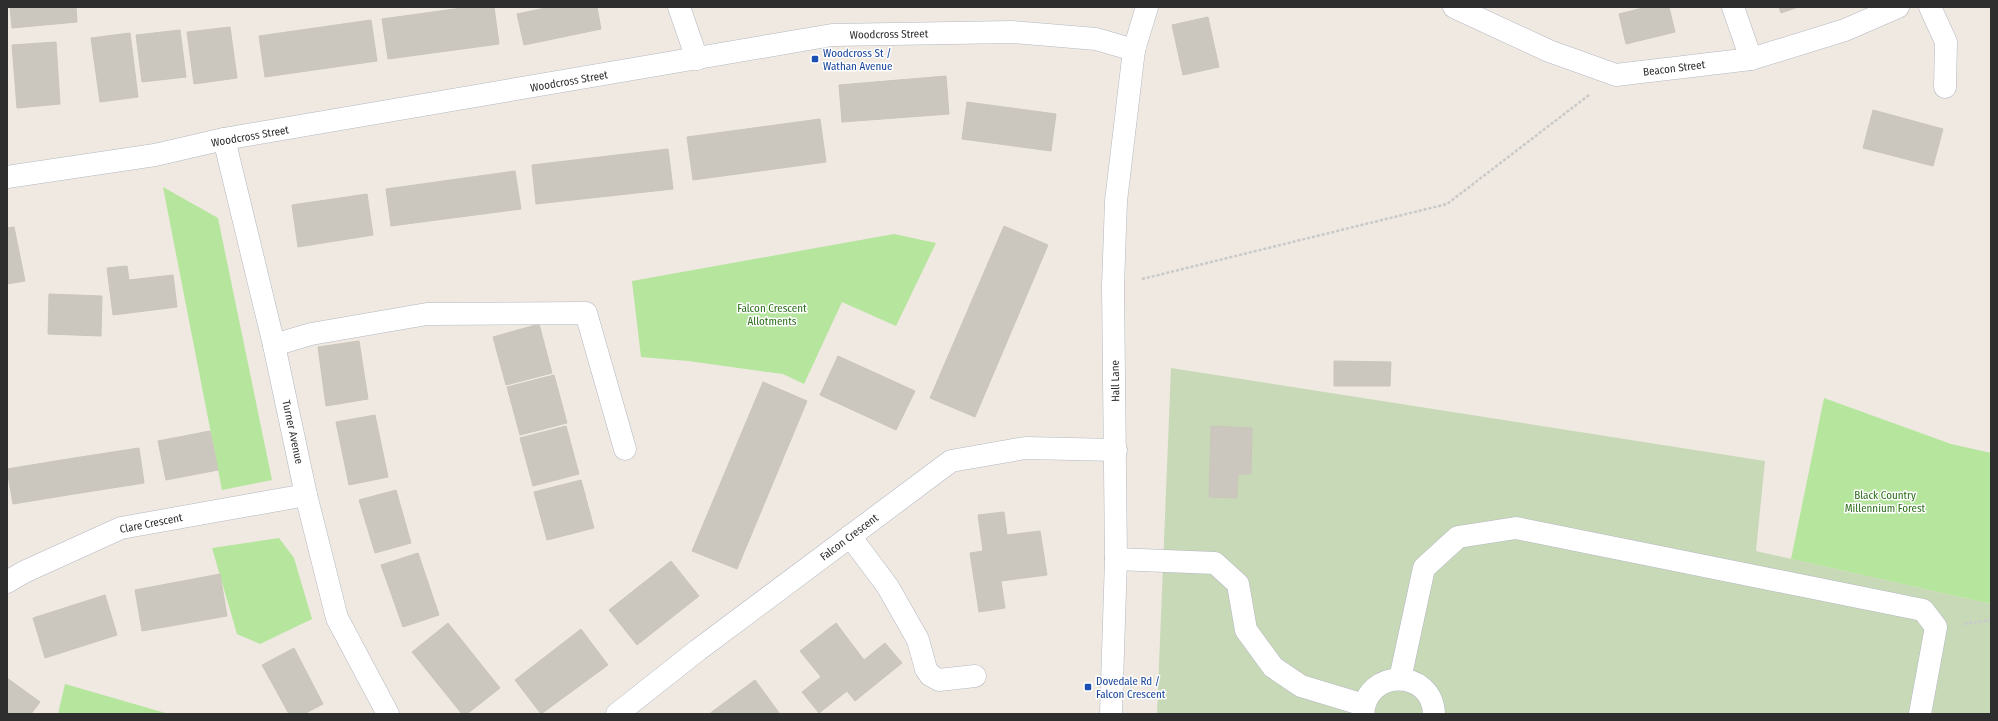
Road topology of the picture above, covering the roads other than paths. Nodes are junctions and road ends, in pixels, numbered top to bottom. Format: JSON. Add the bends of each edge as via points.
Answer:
{"nodes":[{"id":1,"x":679,"y":7,"type":"edge"},
{"id":2,"x":1147,"y":7,"type":"edge"},
{"id":3,"x":1454,"y":7,"type":"edge"},
{"id":4,"x":1733,"y":7,"type":"edge"},
{"id":5,"x":1898,"y":7,"type":"edge"},
{"id":6,"x":1930,"y":7,"type":"edge"},
{"id":7,"x":1134,"y":50,"type":"junction"},
{"id":8,"x":696,"y":59,"type":"junction"},
{"id":9,"x":1751,"y":59,"type":"junction"},
{"id":10,"x":1945,"y":87,"type":"dead end"},
{"id":11,"x":224,"y":140,"type":"junction"},
{"id":12,"x":7,"y":177,"type":"edge"},
{"id":13,"x":274,"y":345,"type":"junction"},
{"id":14,"x":625,"y":449,"type":"dead end"},
{"id":15,"x":1116,"y":450,"type":"junction"},
{"id":16,"x":306,"y":495,"type":"junction"},
{"id":17,"x":850,"y":536,"type":"junction"},
{"id":18,"x":1116,"y":559,"type":"junction"},
{"id":19,"x":7,"y":582,"type":"edge"},
{"id":20,"x":975,"y":676,"type":"dead end"},
{"id":21,"x":1400,"y":679,"type":"junction"},
{"id":22,"x":1363,"y":710,"type":"edge"},
{"id":23,"x":388,"y":714,"type":"edge"},
{"id":24,"x":617,"y":714,"type":"edge"},
{"id":25,"x":1111,"y":714,"type":"edge"},
{"id":26,"x":1434,"y":714,"type":"edge"},
{"id":27,"x":1920,"y":714,"type":"edge"}],
"edges":[{"from":1,"to":8,"type":"street"},
{"from":2,"to":7,"type":"street","name":"Hall Lane"},
{"from":3,"to":9,"type":"street","name":"Beacon Street","via":[[1549,51],[1616,74]]},
{"from":4,"to":9,"type":"street"},
{"from":5,"to":9,"type":"street","name":"Beacon Street","via":[[1845,30]]},
{"from":6,"to":10,"type":"street","via":[[1946,42]]},
{"from":7,"to":8,"type":"street","name":"Woodcross Street","via":[[1096,40],[1012,32],[832,34]]},
{"from":7,"to":15,"type":"street","name":"Hall Lane","via":[[1116,201],[1113,286]]},
{"from":8,"to":11,"type":"street","name":"Woodcross Street"},
{"from":11,"to":12,"type":"street","name":"Woodcross Street","via":[[155,154]]},
{"from":11,"to":13,"type":"street","name":"Turner Avenue"},
{"from":13,"to":14,"type":"street","via":[[311,334],[427,314],[586,313]]},
{"from":13,"to":16,"type":"street","name":"Turner Avenue"},
{"from":15,"to":17,"type":"street","name":"Falcon Crescent","via":[[1025,448],[951,461]]},
{"from":15,"to":18,"type":"street","name":"Hall Lane"},
{"from":16,"to":19,"type":"street","name":"Clare Crescent","via":[[121,528]]},
{"from":16,"to":23,"type":"street","name":"Turner Avenue","via":[[337,618]]},
{"from":17,"to":20,"type":"street","via":[[888,587],[918,640],[930,675],[939,680]]},
{"from":17,"to":24,"type":"street","name":"Falcon Crescent"},
{"from":18,"to":22,"type":"street","via":[[1215,563],[1238,584],[1246,630],[1273,667],[1301,686]]},
{"from":18,"to":25,"type":"street","name":"Hall Lane"},
{"from":21,"to":22,"type":"street","via":[[1388,680],[1377,686],[1369,694]]},
{"from":21,"to":26,"type":"street","via":[[1412,681],[1422,687],[1430,697]]},
{"from":21,"to":27,"type":"street","via":[[1424,568],[1458,537],[1516,528],[1923,610],[1936,627]]}]}
